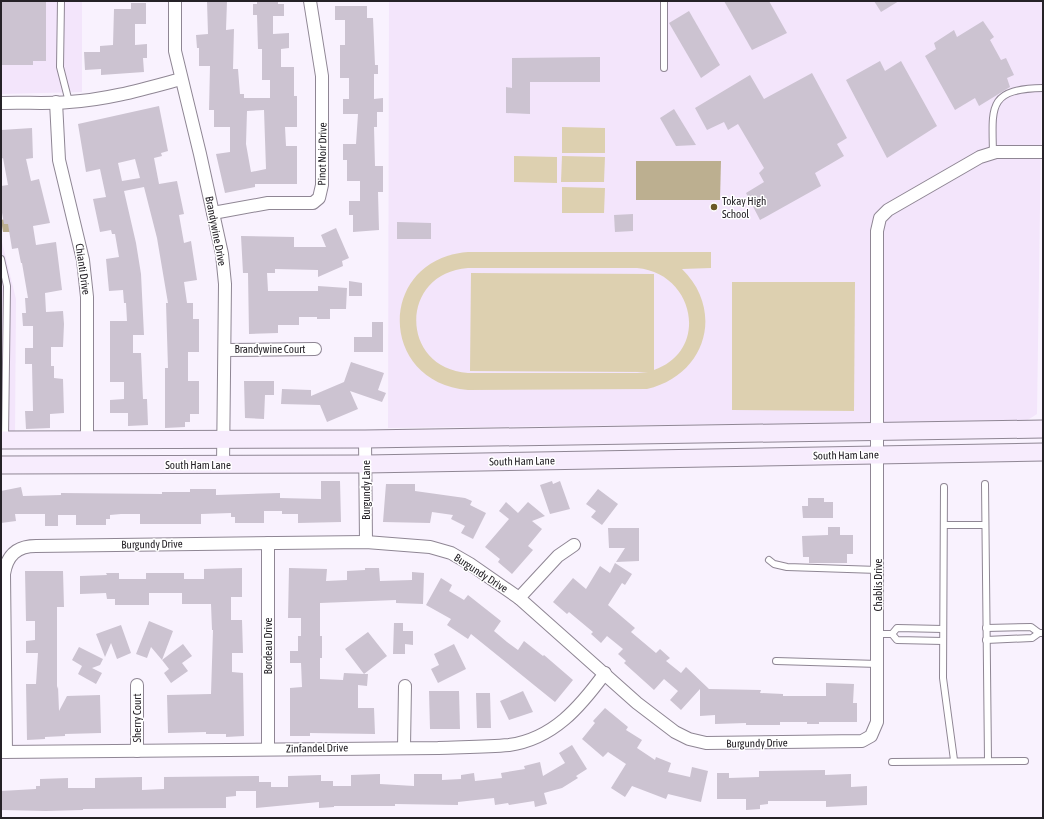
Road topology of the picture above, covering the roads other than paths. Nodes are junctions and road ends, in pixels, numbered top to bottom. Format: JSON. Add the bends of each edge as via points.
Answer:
{"nodes":[{"id":1,"x":61,"y":1,"type":"edge"},
{"id":2,"x":174,"y":1,"type":"edge"},
{"id":3,"x":310,"y":1,"type":"edge"},
{"id":4,"x":664,"y":1,"type":"edge"},
{"id":5,"x":664,"y":68,"type":"dead end"},
{"id":6,"x":181,"y":79,"type":"junction"},
{"id":7,"x":1043,"y":88,"type":"edge"},
{"id":8,"x":56,"y":102,"type":"junction"},
{"id":9,"x":69,"y":102,"type":"junction"},
{"id":10,"x":1,"y":103,"type":"edge"},
{"id":11,"x":1043,"y":152,"type":"edge"},
{"id":12,"x":993,"y":153,"type":"junction"},
{"id":13,"x":213,"y":213,"type":"junction"},
{"id":14,"x":1,"y":259,"type":"edge"},
{"id":15,"x":315,"y":349,"type":"dead end"},
{"id":16,"x":225,"y":350,"type":"junction"},
{"id":17,"x":1043,"y":429,"type":"edge"},
{"id":18,"x":878,"y":432,"type":"junction"},
{"id":19,"x":87,"y":439,"type":"junction"},
{"id":20,"x":224,"y":439,"type":"junction"},
{"id":21,"x":365,"y":439,"type":"junction"},
{"id":22,"x":3,"y":440,"type":"edge"},
{"id":23,"x":1043,"y":452,"type":"edge"},
{"id":24,"x":878,"y":455,"type":"junction"},
{"id":25,"x":366,"y":464,"type":"junction"},
{"id":26,"x":1,"y":465,"type":"edge"},
{"id":27,"x":223,"y":465,"type":"junction"},
{"id":28,"x":985,"y":484,"type":"dead end"},
{"id":29,"x":944,"y":487,"type":"dead end"},
{"id":30,"x":944,"y":525,"type":"junction"},
{"id":31,"x":985,"y":525,"type":"junction"},
{"id":32,"x":366,"y":542,"type":"junction"},
{"id":33,"x":268,"y":544,"type":"junction"},
{"id":34,"x":574,"y":545,"type":"dead end"},
{"id":35,"x":769,"y":560,"type":"dead end"},
{"id":36,"x":878,"y":570,"type":"junction"},
{"id":37,"x":519,"y":598,"type":"junction"},
{"id":38,"x":2,"y":623,"type":"edge"},
{"id":39,"x":986,"y":628,"type":"junction"},
{"id":40,"x":943,"y":629,"type":"junction"},
{"id":41,"x":1041,"y":633,"type":"edge"},
{"id":42,"x":878,"y":634,"type":"junction"},
{"id":43,"x":892,"y":634,"type":"junction"},
{"id":44,"x":986,"y":640,"type":"junction"},
{"id":45,"x":943,"y":641,"type":"junction"},
{"id":46,"x":776,"y":661,"type":"dead end"},
{"id":47,"x":878,"y":664,"type":"junction"},
{"id":48,"x":605,"y":673,"type":"junction"},
{"id":49,"x":137,"y":685,"type":"dead end"},
{"id":50,"x":405,"y":686,"type":"dead end"},
{"id":51,"x":872,"y":736,"type":"joint"},
{"id":52,"x":404,"y":747,"type":"junction"},
{"id":53,"x":268,"y":749,"type":"junction"},
{"id":54,"x":137,"y":751,"type":"junction"},
{"id":55,"x":4,"y":752,"type":"edge"},
{"id":56,"x":954,"y":760,"type":"junction"},
{"id":57,"x":988,"y":760,"type":"junction"},
{"id":58,"x":1025,"y":760,"type":"dead end"},
{"id":59,"x":892,"y":762,"type":"dead end"}],
"edges":[{"from":1,"to":9,"type":"lane","via":[[60,67]]},
{"from":2,"to":6,"type":"street","name":"Brandywine Drive","via":[[175,51]]},
{"from":3,"to":13,"type":"street","name":"Pinot Noir Drive","via":[[322,76],[322,185],[319,198],[313,203],[263,204]]},
{"from":4,"to":5,"type":"lane"},
{"from":6,"to":9,"type":"street","via":[[125,94]]},
{"from":6,"to":13,"type":"street","name":"Brandywine Drive"},
{"from":7,"to":12,"type":"lane","via":[[1013,90],[997,101],[992,114]]},
{"from":8,"to":9,"type":"street"},
{"from":8,"to":10,"type":"street"},
{"from":8,"to":19,"type":"street","name":"Chianti Drive","via":[[59,160],[83,260],[87,297]]},
{"from":11,"to":12,"type":"street"},
{"from":12,"to":18,"type":"street","via":[[980,157],[888,210],[880,218],[877,231]]},
{"from":13,"to":16,"type":"street","name":"Brandywine Drive","via":[[222,254],[225,284]]},
{"from":14,"to":22,"type":"lane","via":[[7,286]]},
{"from":15,"to":16,"type":"street","name":"Brandywine Court"},
{"from":16,"to":20,"type":"street","name":"Brandywine Drive"},
{"from":17,"to":18,"type":"main road","name":"South Ham Lane"},
{"from":18,"to":21,"type":"main road","name":"South Ham Lane"},
{"from":18,"to":24,"type":"street","name":"Chablis Drive"},
{"from":19,"to":20,"type":"main road","name":"South Ham Lane"},
{"from":19,"to":22,"type":"main road","name":"South Ham Lane"},
{"from":20,"to":21,"type":"main road","name":"South Ham Lane"},
{"from":20,"to":27,"type":"street","name":"Brandywine Drive"},
{"from":21,"to":25,"type":"street","name":"Burgundy Lane"},
{"from":23,"to":24,"type":"main road","name":"South Ham Lane"},
{"from":24,"to":25,"type":"main road","name":"South Ham Lane"},
{"from":24,"to":36,"type":"street","name":"Chablis Drive"},
{"from":25,"to":27,"type":"main road","name":"South Ham Lane"},
{"from":25,"to":32,"type":"street","name":"Burgundy Lane"},
{"from":26,"to":27,"type":"main road","name":"South Ham Lane"},
{"from":28,"to":31,"type":"lane"},
{"from":29,"to":30,"type":"lane"},
{"from":30,"to":31,"type":"lane"},
{"from":30,"to":40,"type":"lane"},
{"from":31,"to":39,"type":"lane"},
{"from":32,"to":33,"type":"street","name":"Burgundy Drive"},
{"from":32,"to":37,"type":"street","name":"Burgundy Drive","via":[[430,546],[451,553]]},
{"from":33,"to":38,"type":"street","name":"Burgundy Drive","via":[[18,548],[9,556],[4,574]]},
{"from":33,"to":53,"type":"street","name":"Bordeau Drive"},
{"from":34,"to":37,"type":"street","via":[[558,556]]},
{"from":35,"to":36,"type":"lane","via":[[787,567]]},
{"from":36,"to":42,"type":"street","name":"Chablis Drive"},
{"from":37,"to":48,"type":"street","name":"Burgundy Drive"},
{"from":38,"to":55,"type":"street","name":"Burgundy Drive"},
{"from":39,"to":41,"type":"lane","via":[[1031,627]]},
{"from":39,"to":44,"type":"lane"},
{"from":40,"to":43,"type":"lane","via":[[897,628]]},
{"from":40,"to":45,"type":"lane"},
{"from":41,"to":44,"type":"lane","via":[[1032,638]]},
{"from":42,"to":43,"type":"lane"},
{"from":42,"to":47,"type":"street","name":"Chablis Drive"},
{"from":43,"to":45,"type":"lane","via":[[897,640]]},
{"from":44,"to":57,"type":"lane"},
{"from":45,"to":56,"type":"lane","via":[[943,678]]},
{"from":46,"to":47,"type":"lane"},
{"from":47,"to":51,"type":"street","name":"Chablis Drive","via":[[878,722]]},
{"from":48,"to":51,"type":"street","name":"Burgundy Drive","via":[[637,703],[675,732],[706,744],[862,741]]},
{"from":48,"to":52,"type":"street","name":"Zinfandel Drive","via":[[568,718],[531,739],[509,744]]},
{"from":49,"to":54,"type":"street","name":"Sherry Court"},
{"from":50,"to":52,"type":"street"},
{"from":52,"to":53,"type":"street","name":"Zinfandel Drive"},
{"from":53,"to":54,"type":"street","name":"Zinfandel Drive"},
{"from":54,"to":55,"type":"street","name":"Zinfandel Drive"},
{"from":56,"to":57,"type":"lane"},
{"from":56,"to":59,"type":"lane"},
{"from":57,"to":58,"type":"lane"}]}
